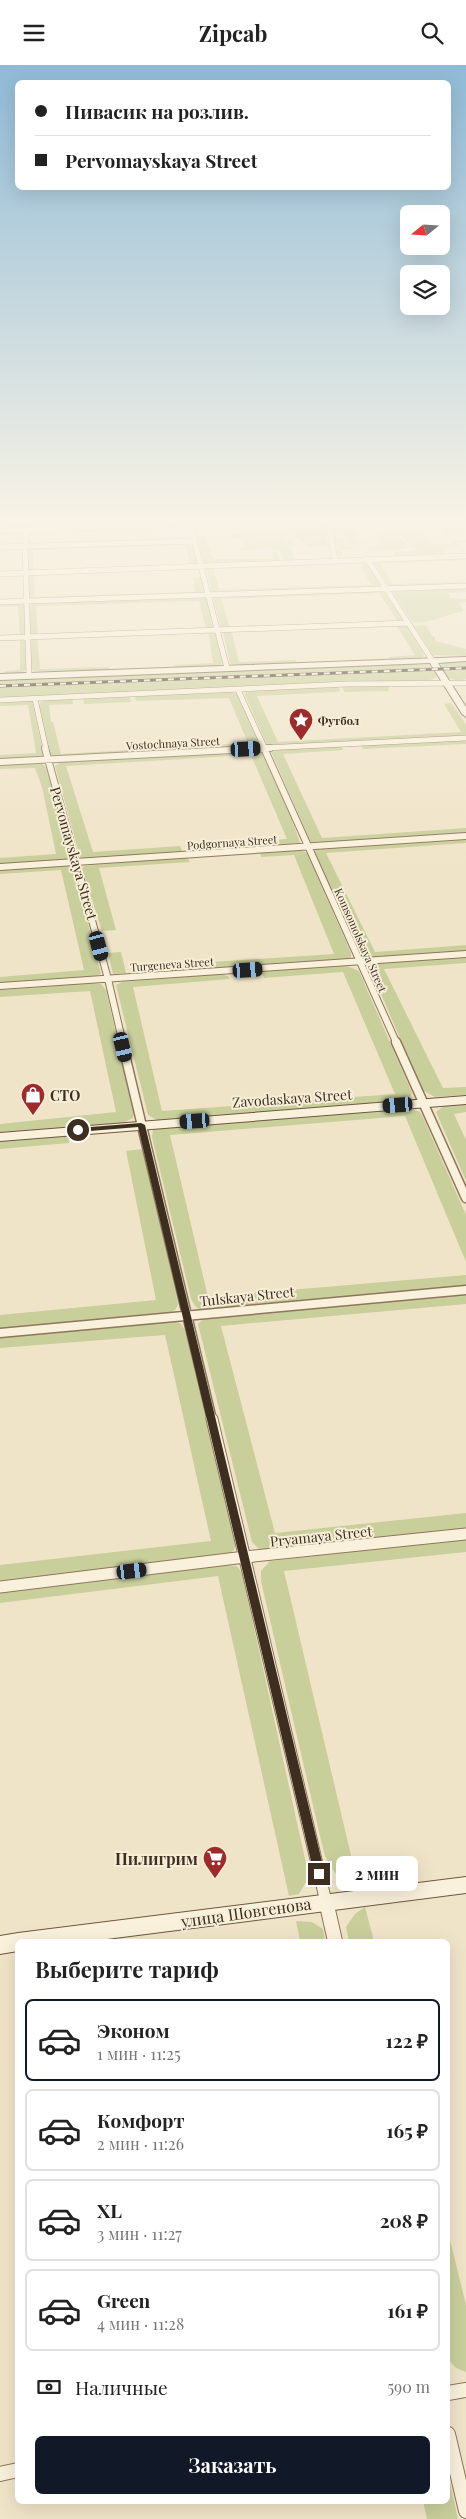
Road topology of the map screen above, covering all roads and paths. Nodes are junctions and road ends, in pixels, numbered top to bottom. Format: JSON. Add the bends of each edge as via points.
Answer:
{"nodes":[{"id":1,"x":28,"y":634,"type":"edge"},
{"id":2,"x":122,"y":634,"type":"edge"},
{"id":3,"x":218,"y":634,"type":"edge"},
{"id":4,"x":415,"y":634,"type":"edge"},
{"id":5,"x":28,"y":637,"type":"junction"},
{"id":6,"x":0,"y":638,"type":"edge"},
{"id":7,"x":466,"y":659,"type":"edge"},
{"id":8,"x":432,"y":660,"type":"junction"},
{"id":9,"x":227,"y":668,"type":"junction"},
{"id":10,"x":29,"y":675,"type":"junction"},
{"id":11,"x":0,"y":677,"type":"edge"},
{"id":12,"x":466,"y":683,"type":"edge"},
{"id":13,"x":447,"y":684,"type":"junction"},
{"id":14,"x":238,"y":689,"type":"junction"},
{"id":15,"x":35,"y":699,"type":"junction"},
{"id":16,"x":0,"y":700,"type":"edge"},
{"id":17,"x":466,"y":714,"type":"edge"},
{"id":18,"x":466,"y":737,"type":"edge"},
{"id":19,"x":266,"y":748,"type":"junction"},
{"id":20,"x":48,"y":760,"type":"junction"},
{"id":21,"x":0,"y":762,"type":"edge"},
{"id":22,"x":466,"y":836,"type":"edge"},
{"id":23,"x":309,"y":847,"type":"junction"},
{"id":24,"x":77,"y":862,"type":"junction"},
{"id":25,"x":0,"y":867,"type":"edge"},
{"id":26,"x":466,"y":954,"type":"edge"},
{"id":27,"x":360,"y":962,"type":"junction"},
{"id":28,"x":108,"y":979,"type":"junction"},
{"id":29,"x":0,"y":986,"type":"edge"},
{"id":30,"x":466,"y":1100,"type":"edge"},
{"id":31,"x":423,"y":1103,"type":"junction"},
{"id":32,"x":141,"y":1125,"type":"junction"},
{"id":33,"x":0,"y":1137,"type":"edge"},
{"id":34,"x":466,"y":1198,"type":"edge"},
{"id":35,"x":466,"y":1289,"type":"edge"},
{"id":36,"x":188,"y":1316,"type":"junction"},
{"id":37,"x":0,"y":1333,"type":"edge"},
{"id":38,"x":466,"y":1534,"type":"edge"},
{"id":39,"x":245,"y":1557,"type":"junction"},
{"id":40,"x":0,"y":1587,"type":"edge"},
{"id":41,"x":466,"y":1885,"type":"edge"},
{"id":42,"x":326,"y":1902,"type":"junction"},
{"id":43,"x":41,"y":1939,"type":"edge"},
{"id":44,"x":334,"y":1939,"type":"edge"},
{"id":45,"x":15,"y":1943,"type":"edge"},
{"id":46,"x":0,"y":1945,"type":"edge"},
{"id":47,"x":466,"y":2390,"type":"edge"},
{"id":48,"x":450,"y":2393,"type":"edge"},
{"id":49,"x":450,"y":2443,"type":"edge"},
{"id":50,"x":15,"y":2471,"type":"edge"},
{"id":51,"x":0,"y":2474,"type":"edge"},
{"id":52,"x":466,"y":2511,"type":"edge"}],
"edges":[{"from":1,"to":5,"type":"street"},
{"from":2,"to":5,"type":"street"},
{"from":3,"to":9,"type":"street"},
{"from":4,"to":8,"type":"street"},
{"from":5,"to":6,"type":"street"},
{"from":5,"to":10,"type":"street"},
{"from":7,"to":8,"type":"main road"},
{"from":8,"to":9,"type":"main road"},
{"from":8,"to":13,"type":"main road"},
{"from":9,"to":10,"type":"main road"},
{"from":10,"to":11,"type":"main road"},
{"from":12,"to":13,"type":"street"},
{"from":13,"to":14,"type":"street"},
{"from":13,"to":17,"type":"main road"},
{"from":14,"to":15,"type":"street"},
{"from":14,"to":19,"type":"street","name":"Komsomolskaya Street"},
{"from":15,"to":16,"type":"street"},
{"from":15,"to":20,"type":"street","name":"Pervomayskaya Street"},
{"from":18,"to":19,"type":"street","name":"Vostochnaya Street"},
{"from":19,"to":20,"type":"street","name":"Vostochnaya Street"},
{"from":19,"to":23,"type":"street","name":"Komsomolskaya Street"},
{"from":20,"to":21,"type":"street","name":"Vostochnaya Street"},
{"from":20,"to":24,"type":"street","name":"Pervomayskaya Street"},
{"from":22,"to":23,"type":"street","name":"Podgornaya Street"},
{"from":23,"to":24,"type":"street","name":"Podgornaya Street"},
{"from":23,"to":27,"type":"street","name":"Komsomolskaya Street"},
{"from":24,"to":25,"type":"street","name":"Podgornaya Street"},
{"from":24,"to":28,"type":"street","name":"Pervomayskaya Street"},
{"from":26,"to":27,"type":"street","name":"Turgeneva Street"},
{"from":27,"to":28,"type":"street","name":"Turgeneva Street"},
{"from":27,"to":31,"type":"street","name":"Komsomolskaya Street"},
{"from":28,"to":29,"type":"street","name":"Turgeneva Street"},
{"from":28,"to":32,"type":"street","name":"Pervomayskaya Street"},
{"from":30,"to":31,"type":"main road","name":"Zavodaskaya Street"},
{"from":31,"to":32,"type":"main road","name":"Zavodaskaya Street"},
{"from":31,"to":34,"type":"street","name":"Komsomolskaya Street"},
{"from":32,"to":33,"type":"main road","name":"Zavodaskaya Street"},
{"from":32,"to":36,"type":"street","name":"Pervomayskaya Street"},
{"from":35,"to":36,"type":"street","name":"Tulskaya Street"},
{"from":36,"to":37,"type":"street","name":"Tulskaya Street"},
{"from":36,"to":39,"type":"street","name":"Pervomayskaya Street"},
{"from":38,"to":39,"type":"street","name":"Pryamaya Street"},
{"from":39,"to":40,"type":"street","name":"Pryamaya Street"},
{"from":39,"to":42,"type":"street","name":"Pervomayskaya Street"},
{"from":41,"to":42,"type":"main road","name":"улица Шовгенова"},
{"from":42,"to":43,"type":"main road","name":"улица Шовгенова"},
{"from":42,"to":44,"type":"street","name":"Pervomayskaya Street"},
{"from":45,"to":46,"type":"main road"},
{"from":47,"to":48,"type":"street"},
{"from":49,"to":52,"type":"street"},
{"from":50,"to":51,"type":"street"}]}
